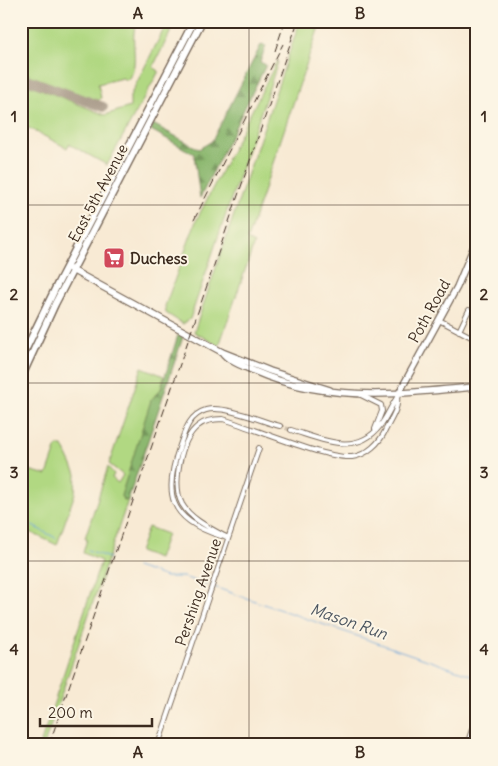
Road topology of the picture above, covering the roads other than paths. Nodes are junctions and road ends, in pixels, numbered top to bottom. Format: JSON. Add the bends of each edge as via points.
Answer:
{"nodes":[{"id":1,"x":194,"y":21,"type":"edge"},
{"id":2,"x":202,"y":21,"type":"edge"},
{"id":3,"x":477,"y":239,"type":"edge"},
{"id":4,"x":69,"y":269,"type":"junction"},
{"id":5,"x":469,"y":310,"type":"dead end"},
{"id":6,"x":439,"y":320,"type":"junction"},
{"id":7,"x":458,"y":331,"type":"junction"},
{"id":8,"x":477,"y":340,"type":"edge"},
{"id":9,"x":21,"y":359,"type":"edge"},
{"id":10,"x":21,"y":378,"type":"edge"},
{"id":11,"x":477,"y":387,"type":"edge"},
{"id":12,"x":354,"y":393,"type":"junction"},
{"id":13,"x":398,"y":395,"type":"junction"},
{"id":14,"x":280,"y":426,"type":"tunnel mouth"},
{"id":15,"x":291,"y":430,"type":"tunnel mouth"},
{"id":16,"x":374,"y":432,"type":"junction"},
{"id":17,"x":259,"y":448,"type":"dead end"},
{"id":18,"x":228,"y":538,"type":"junction"},
{"id":19,"x":477,"y":714,"type":"edge"},
{"id":20,"x":158,"y":745,"type":"edge"},
{"id":21,"x":466,"y":745,"type":"edge"}],
"edges":[{"from":1,"to":4,"type":"main road","name":"East 5th Avenue"},
{"from":2,"to":4,"type":"main road","name":"East 5th Avenue"},
{"from":3,"to":6,"type":"main road","name":"Poth Road","via":[[460,282]]},
{"from":4,"to":9,"type":"main road","name":"East 5th Avenue"},
{"from":4,"to":10,"type":"main road","name":"East 5th Avenue"},
{"from":4,"to":12,"type":"main road","via":[[268,377],[323,391]]},
{"from":5,"to":7,"type":"street"},
{"from":6,"to":7,"type":"street"},
{"from":6,"to":13,"type":"main road","name":"Poth Road"},
{"from":7,"to":8,"type":"street"},
{"from":11,"to":13,"type":"main road"},
{"from":12,"to":13,"type":"main road"},
{"from":12,"to":16,"type":"street","via":[[381,405],[380,420]]},
{"from":13,"to":16,"type":"street"},
{"from":13,"to":18,"type":"street","via":[[398,403],[384,433],[365,453],[353,457],[316,450],[223,419],[213,419],[196,427],[177,473],[178,492],[189,513]]},
{"from":14,"to":18,"type":"street","via":[[215,409],[197,414],[185,431],[171,469],[174,502],[185,518],[210,533]]},
{"from":15,"to":16,"type":"street","via":[[348,445],[366,439]]},
{"from":17,"to":18,"type":"street","name":"Pershing Avenue"},
{"from":18,"to":20,"type":"street","name":"Pershing Avenue"},
{"from":19,"to":21,"type":"street"}]}
